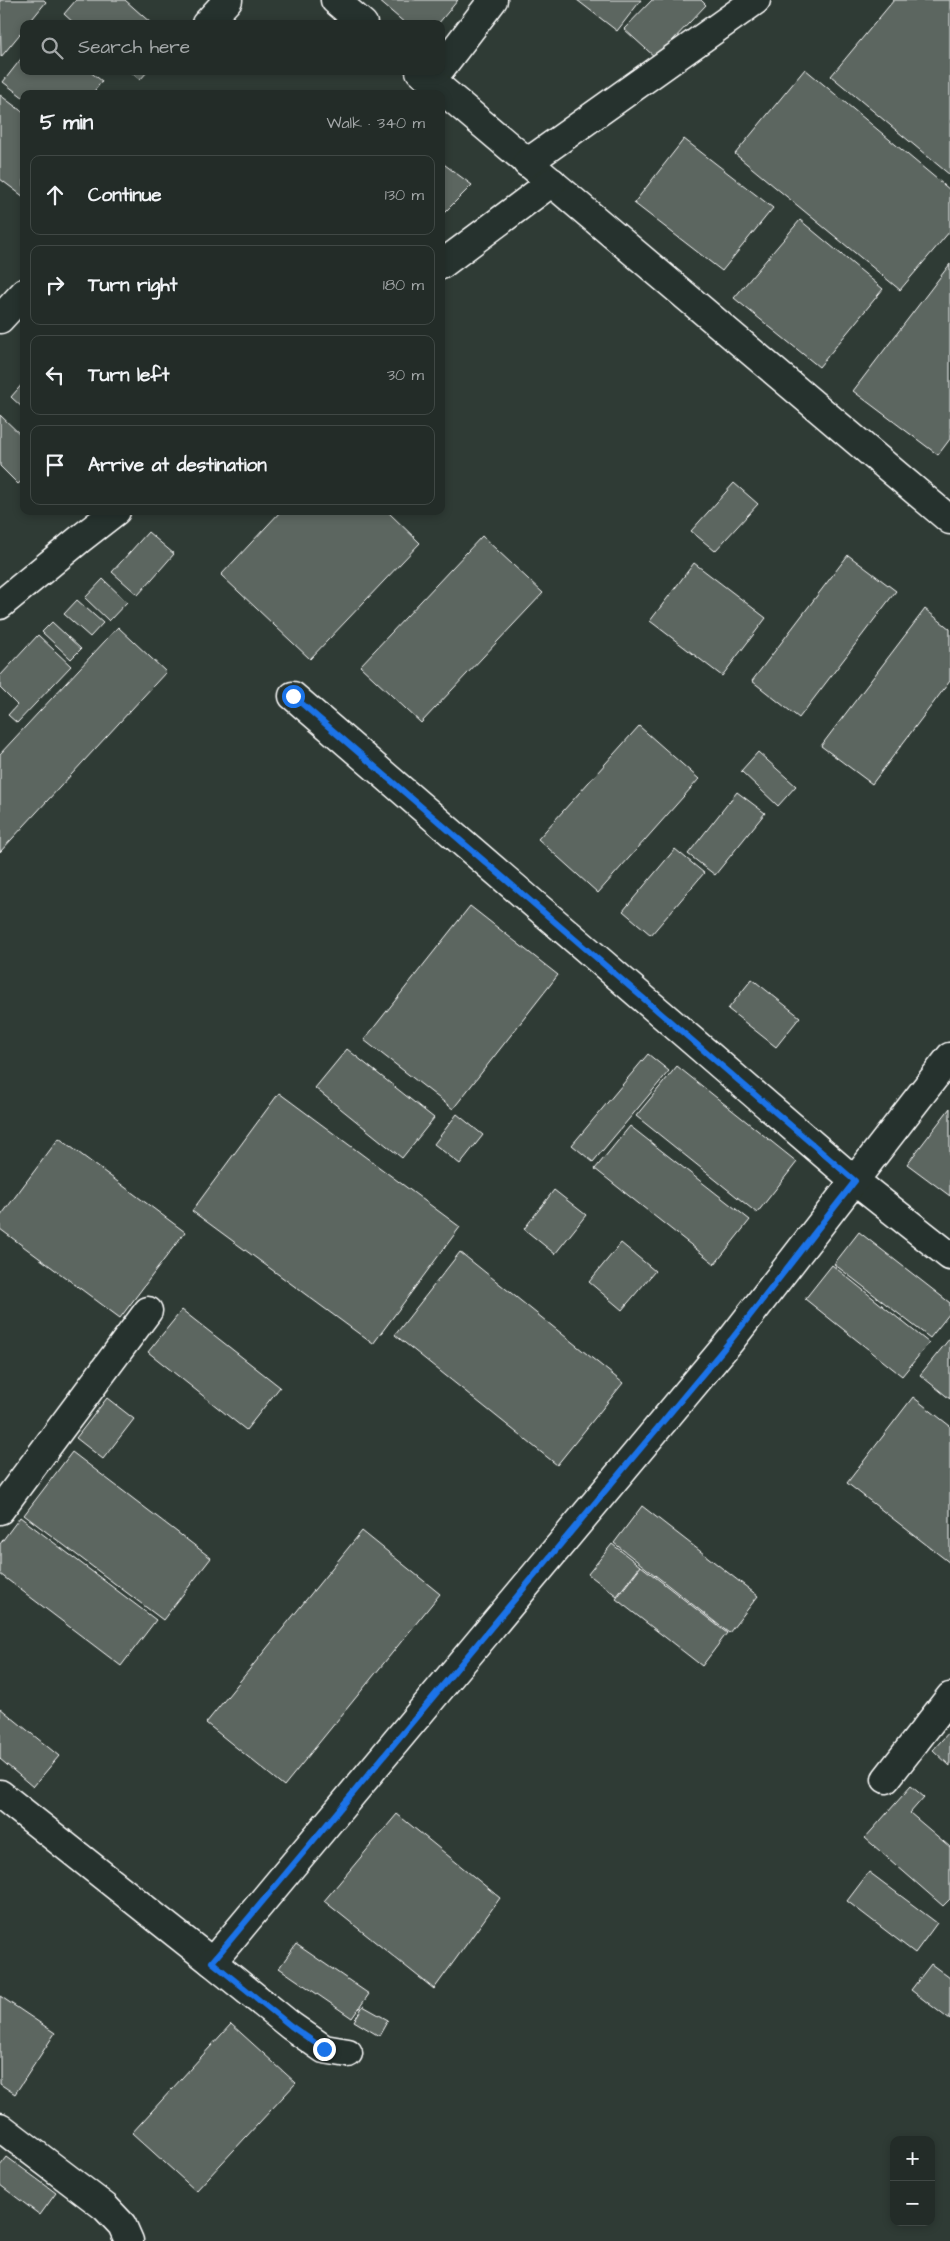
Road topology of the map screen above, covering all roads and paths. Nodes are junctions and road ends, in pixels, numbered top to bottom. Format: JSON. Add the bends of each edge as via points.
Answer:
{"nodes":[{"id":1,"x":228,"y":0,"type":"edge"},
{"id":2,"x":335,"y":0,"type":"edge"},
{"id":3,"x":493,"y":0,"type":"edge"},
{"id":4,"x":756,"y":0,"type":"edge"},
{"id":5,"x":210,"y":20,"type":"edge"},
{"id":6,"x":358,"y":20,"type":"edge"},
{"id":7,"x":445,"y":58,"type":"edge"},
{"id":8,"x":435,"y":75,"type":"edge"},
{"id":9,"x":527,"y":164,"type":"junction"},
{"id":10,"x":552,"y":182,"type":"junction"},
{"id":11,"x":445,"y":262,"type":"edge"},
{"id":12,"x":20,"y":297,"type":"edge"},
{"id":13,"x":0,"y":319,"type":"edge"},
{"id":14,"x":946,"y":509,"type":"edge"},
{"id":15,"x":111,"y":515,"type":"edge"},
{"id":16,"x":0,"y":605,"type":"edge"},
{"id":17,"x":293,"y":696,"type":"dead end"},
{"id":18,"x":950,"y":1057,"type":"edge"},
{"id":19,"x":855,"y":1181,"type":"junction"},
{"id":20,"x":950,"y":1256,"type":"edge"},
{"id":21,"x":148,"y":1311,"type":"dead end"},
{"id":22,"x":0,"y":1510,"type":"edge"},
{"id":23,"x":950,"y":1697,"type":"edge"},
{"id":24,"x":886,"y":1779,"type":"dead end"},
{"id":25,"x":0,"y":1794,"type":"edge"},
{"id":26,"x":212,"y":1962,"type":"junction"},
{"id":27,"x":348,"y":2053,"type":"dead end"},
{"id":28,"x":0,"y":2127,"type":"edge"},
{"id":29,"x":129,"y":2241,"type":"edge"}],
"edges":[{"from":1,"to":5,"type":"street"},
{"from":2,"to":6,"type":"street"},
{"from":3,"to":7,"type":"street"},
{"from":4,"to":9,"type":"street"},
{"from":8,"to":9,"type":"street"},
{"from":9,"to":10,"type":"street"},
{"from":10,"to":11,"type":"street"},
{"from":10,"to":14,"type":"street"},
{"from":12,"to":13,"type":"street"},
{"from":15,"to":16,"type":"street"},
{"from":17,"to":19,"type":"street"},
{"from":18,"to":19,"type":"street"},
{"from":19,"to":20,"type":"street"},
{"from":19,"to":26,"type":"street","via":[[731,1340]]},
{"from":21,"to":22,"type":"street"},
{"from":23,"to":24,"type":"street"},
{"from":25,"to":26,"type":"street"},
{"from":26,"to":27,"type":"street","via":[[324,2049]]},
{"from":28,"to":29,"type":"street","via":[[106,2207],[122,2225]]}]}
